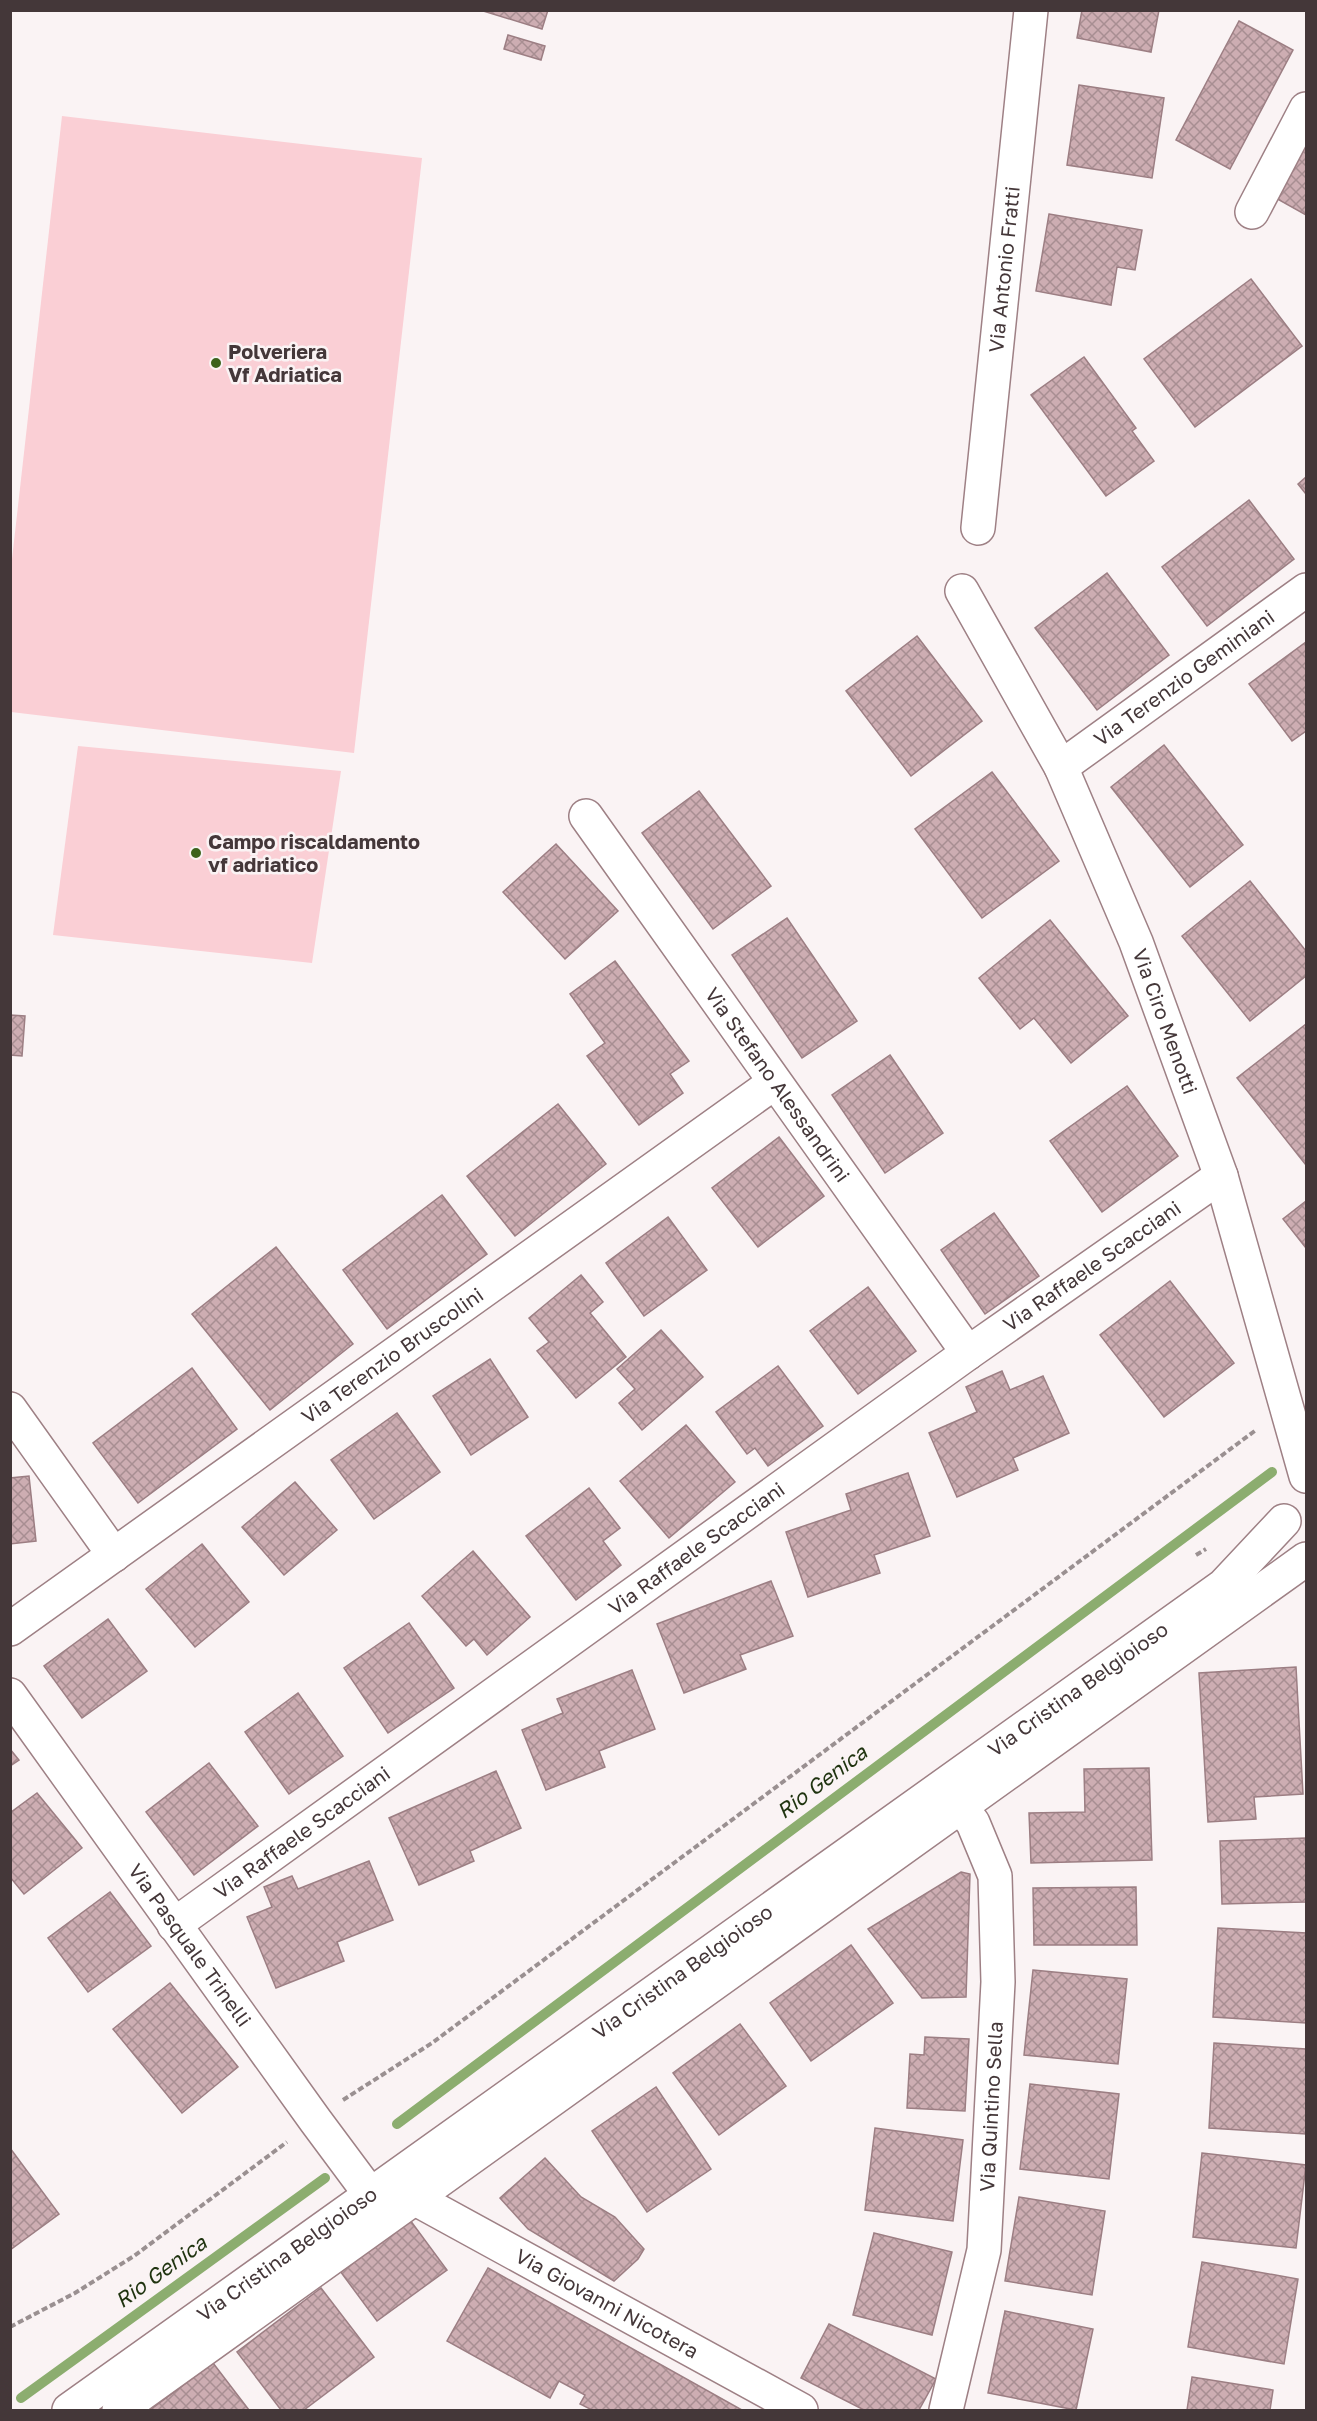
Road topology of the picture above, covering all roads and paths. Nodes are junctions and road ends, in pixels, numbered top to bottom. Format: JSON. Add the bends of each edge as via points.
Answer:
{"nodes":[{"id":1,"x":1030,"y":10,"type":"edge"},
{"id":2,"x":1306,"y":109,"type":"edge"},
{"id":3,"x":1252,"y":212,"type":"dead end"},
{"id":4,"x":978,"y":528,"type":"dead end"},
{"id":5,"x":1306,"y":590,"type":"edge"},
{"id":6,"x":962,"y":591,"type":"dead end"},
{"id":7,"x":1061,"y":767,"type":"junction"},
{"id":8,"x":586,"y":816,"type":"dead end"},
{"id":9,"x":774,"y":1083,"type":"junction"},
{"id":10,"x":1221,"y":1176,"type":"junction"},
{"id":11,"x":968,"y":1353,"type":"junction"},
{"id":12,"x":10,"y":1409,"type":"edge"},
{"id":13,"x":1265,"y":1423,"type":"dead end"},
{"id":14,"x":1306,"y":1476,"type":"edge"},
{"id":15,"x":1306,"y":1497,"type":"edge"},
{"id":16,"x":1284,"y":1521,"type":"junction"},
{"id":17,"x":114,"y":1555,"type":"junction"},
{"id":18,"x":1306,"y":1558,"type":"edge"},
{"id":19,"x":10,"y":1629,"type":"edge"},
{"id":20,"x":10,"y":1695,"type":"edge"},
{"id":21,"x":961,"y":1807,"type":"junction"},
{"id":22,"x":174,"y":1925,"type":"junction"},
{"id":23,"x":336,"y":2104,"type":"dead end"},
{"id":24,"x":296,"y":2134,"type":"dead end"},
{"id":25,"x":370,"y":2193,"type":"junction"},
{"id":26,"x":414,"y":2198,"type":"junction"},
{"id":27,"x":10,"y":2327,"type":"edge"},
{"id":28,"x":69,"y":2410,"type":"edge"},
{"id":29,"x":119,"y":2410,"type":"edge"},
{"id":30,"x":801,"y":2410,"type":"edge"},
{"id":31,"x":946,"y":2410,"type":"edge"}],
"edges":[{"from":1,"to":4,"type":"street","name":"Via Antonio Fratti"},
{"from":2,"to":3,"type":"street"},
{"from":5,"to":7,"type":"street","name":"Via Terenzio Geminiani"},
{"from":6,"to":7,"type":"street","name":"Via Ciro Menotti"},
{"from":7,"to":10,"type":"street","name":"Via Ciro Menotti","via":[[1136,942]]},
{"from":8,"to":9,"type":"street","name":"Via Stefano Alessandrini"},
{"from":9,"to":11,"type":"street","name":"Via Stefano Alessandrini"},
{"from":9,"to":17,"type":"street","name":"Via Terenzio Bruscolini"},
{"from":10,"to":11,"type":"street","name":"Via Raffaele Scacciani"},
{"from":10,"to":14,"type":"street","name":"Via Ciro Menotti"},
{"from":11,"to":22,"type":"street","name":"Via Raffaele Scacciani"},
{"from":12,"to":17,"type":"street"},
{"from":13,"to":23,"type":"path","via":[[432,2043]]},
{"from":15,"to":16,"type":"street","name":"Via Cristina Belgioioso","via":[[1290,1509]]},
{"from":16,"to":18,"type":"street","name":"Via Cristina Belgioioso","via":[[1289,1544]]},
{"from":16,"to":25,"type":"street","name":"Via Cristina Belgioioso","via":[[1223,1586]]},
{"from":17,"to":19,"type":"street","name":"Via Terenzio Bruscolini"},
{"from":18,"to":21,"type":"street","name":"Via Cristina Belgioioso"},
{"from":20,"to":22,"type":"street","name":"Via Pasquale Trinelli"},
{"from":21,"to":26,"type":"street","name":"Via Cristina Belgioioso"},
{"from":21,"to":31,"type":"street","name":"Via Quintino Sella","via":[[995,1876],[998,1982],[984,2250]]},
{"from":22,"to":25,"type":"street","name":"Via Pasquale Trinelli"},
{"from":24,"to":27,"type":"path","via":[[134,2256]]},
{"from":25,"to":28,"type":"street","name":"Via Cristina Belgioioso"},
{"from":26,"to":29,"type":"street","name":"Via Cristina Belgioioso"},
{"from":26,"to":30,"type":"street","name":"Via Giovanni Nicotera"}]}
